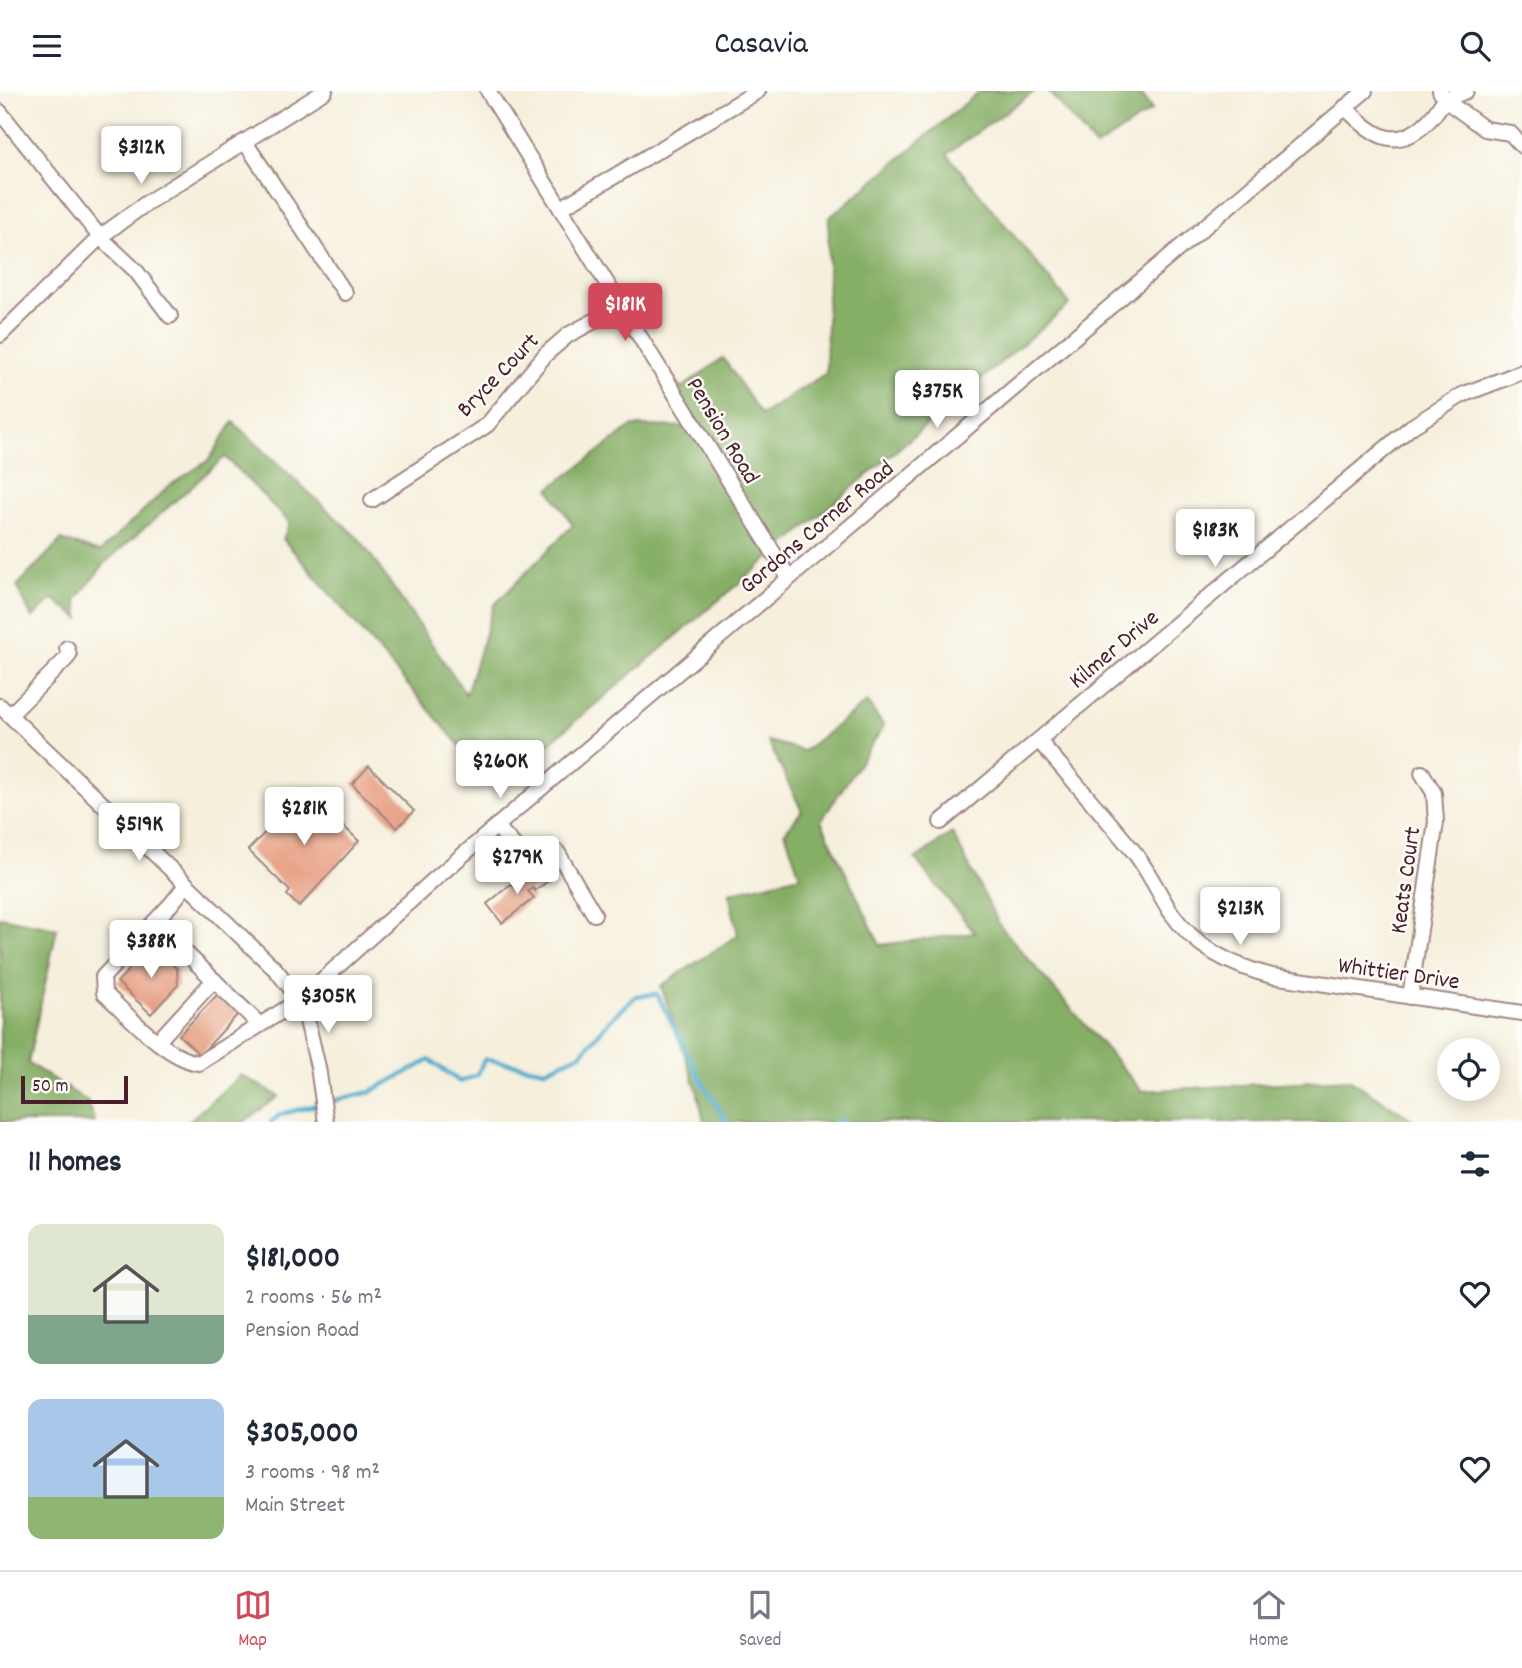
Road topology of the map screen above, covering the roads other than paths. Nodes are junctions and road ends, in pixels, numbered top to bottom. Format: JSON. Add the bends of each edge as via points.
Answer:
{"nodes":[{"id":1,"x":325,"y":91,"type":"edge"},
{"id":2,"x":488,"y":91,"type":"edge"},
{"id":3,"x":758,"y":91,"type":"edge"},
{"id":4,"x":1365,"y":91,"type":"edge"},
{"id":5,"x":1466,"y":91,"type":"edge"},
{"id":6,"x":1442,"y":95,"type":"edge"},
{"id":7,"x":1345,"y":107,"type":"junction"},
{"id":8,"x":0,"y":112,"type":"edge"},
{"id":9,"x":245,"y":142,"type":"junction"},
{"id":10,"x":1522,"y":146,"type":"edge"},
{"id":11,"x":561,"y":208,"type":"junction"},
{"id":12,"x":100,"y":237,"type":"junction"},
{"id":13,"x":345,"y":293,"type":"dead end"},
{"id":14,"x":622,"y":306,"type":"junction"},
{"id":15,"x":170,"y":316,"type":"dead end"},
{"id":16,"x":0,"y":335,"type":"edge"},
{"id":17,"x":1522,"y":372,"type":"edge"},
{"id":18,"x":372,"y":500,"type":"dead end"},
{"id":19,"x":789,"y":578,"type":"junction"},
{"id":20,"x":67,"y":648,"type":"dead end"},
{"id":21,"x":5,"y":711,"type":"edge"},
{"id":22,"x":1039,"y":741,"type":"junction"},
{"id":23,"x":1422,"y":773,"type":"dead end"},
{"id":24,"x":941,"y":822,"type":"dead end"},
{"id":25,"x":496,"y":826,"type":"junction"},
{"id":26,"x":186,"y":885,"type":"junction"},
{"id":27,"x":594,"y":913,"type":"dead end"},
{"id":28,"x":154,"y":922,"type":"junction"},
{"id":29,"x":214,"y":980,"type":"junction"},
{"id":30,"x":1410,"y":997,"type":"junction"},
{"id":31,"x":300,"y":1000,"type":"junction"},
{"id":32,"x":1522,"y":1013,"type":"edge"},
{"id":33,"x":260,"y":1025,"type":"junction"},
{"id":34,"x":158,"y":1041,"type":"junction"},
{"id":35,"x":325,"y":1117,"type":"edge"}],
"edges":[{"from":1,"to":9,"type":"street"},
{"from":2,"to":11,"type":"street","name":"Pension Road"},
{"from":3,"to":11,"type":"street"},
{"from":4,"to":7,"type":"street","name":"Gordons Corner Road"},
{"from":5,"to":6,"type":"street"},
{"from":6,"to":7,"type":"street","via":[[1432,118],[1406,138],[1384,138]]},
{"from":6,"to":10,"type":"street","via":[[1485,129],[1510,133]]},
{"from":7,"to":19,"type":"street","name":"Gordons Corner Road"},
{"from":8,"to":12,"type":"street"},
{"from":9,"to":12,"type":"street"},
{"from":9,"to":13,"type":"street"},
{"from":11,"to":14,"type":"street","name":"Pension Road"},
{"from":12,"to":15,"type":"street","via":[[136,271]]},
{"from":12,"to":16,"type":"street"},
{"from":14,"to":18,"type":"street","name":"Bryce Court","via":[[568,335],[546,354],[487,425]]},
{"from":14,"to":19,"type":"street","name":"Pension Road"},
{"from":17,"to":22,"type":"street","name":"Kilmer Drive","via":[[1462,395],[1411,427]]},
{"from":19,"to":25,"type":"street","name":"Gordons Corner Road"},
{"from":20,"to":21,"type":"street","via":[[66,659]]},
{"from":21,"to":26,"type":"street"},
{"from":22,"to":24,"type":"street","name":"Kilmer Drive"},
{"from":22,"to":30,"type":"street","name":"Whittier Drive","via":[[1135,854],[1180,925],[1208,950],[1243,968],[1272,976]]},
{"from":23,"to":30,"type":"street","name":"Keats Court","via":[[1434,793],[1436,823]]},
{"from":25,"to":27,"type":"street","via":[[526,859],[558,853]]},
{"from":25,"to":31,"type":"street","name":"Gordons Corner Road"},
{"from":26,"to":28,"type":"street","name":"Gordons Corner Road"},
{"from":26,"to":31,"type":"street","via":[[276,970]]},
{"from":28,"to":29,"type":"street"},
{"from":28,"to":34,"type":"street","name":"Gordons Corner Road","via":[[103,977],[104,993]]},
{"from":29,"to":33,"type":"street"},
{"from":29,"to":34,"type":"street"},
{"from":30,"to":32,"type":"street","name":"Whittier Drive"},
{"from":31,"to":33,"type":"street","name":"Gordons Corner Road"},
{"from":31,"to":35,"type":"street"},
{"from":33,"to":34,"type":"street","name":"Gordons Corner Road","via":[[199,1063],[186,1062]]}]}
